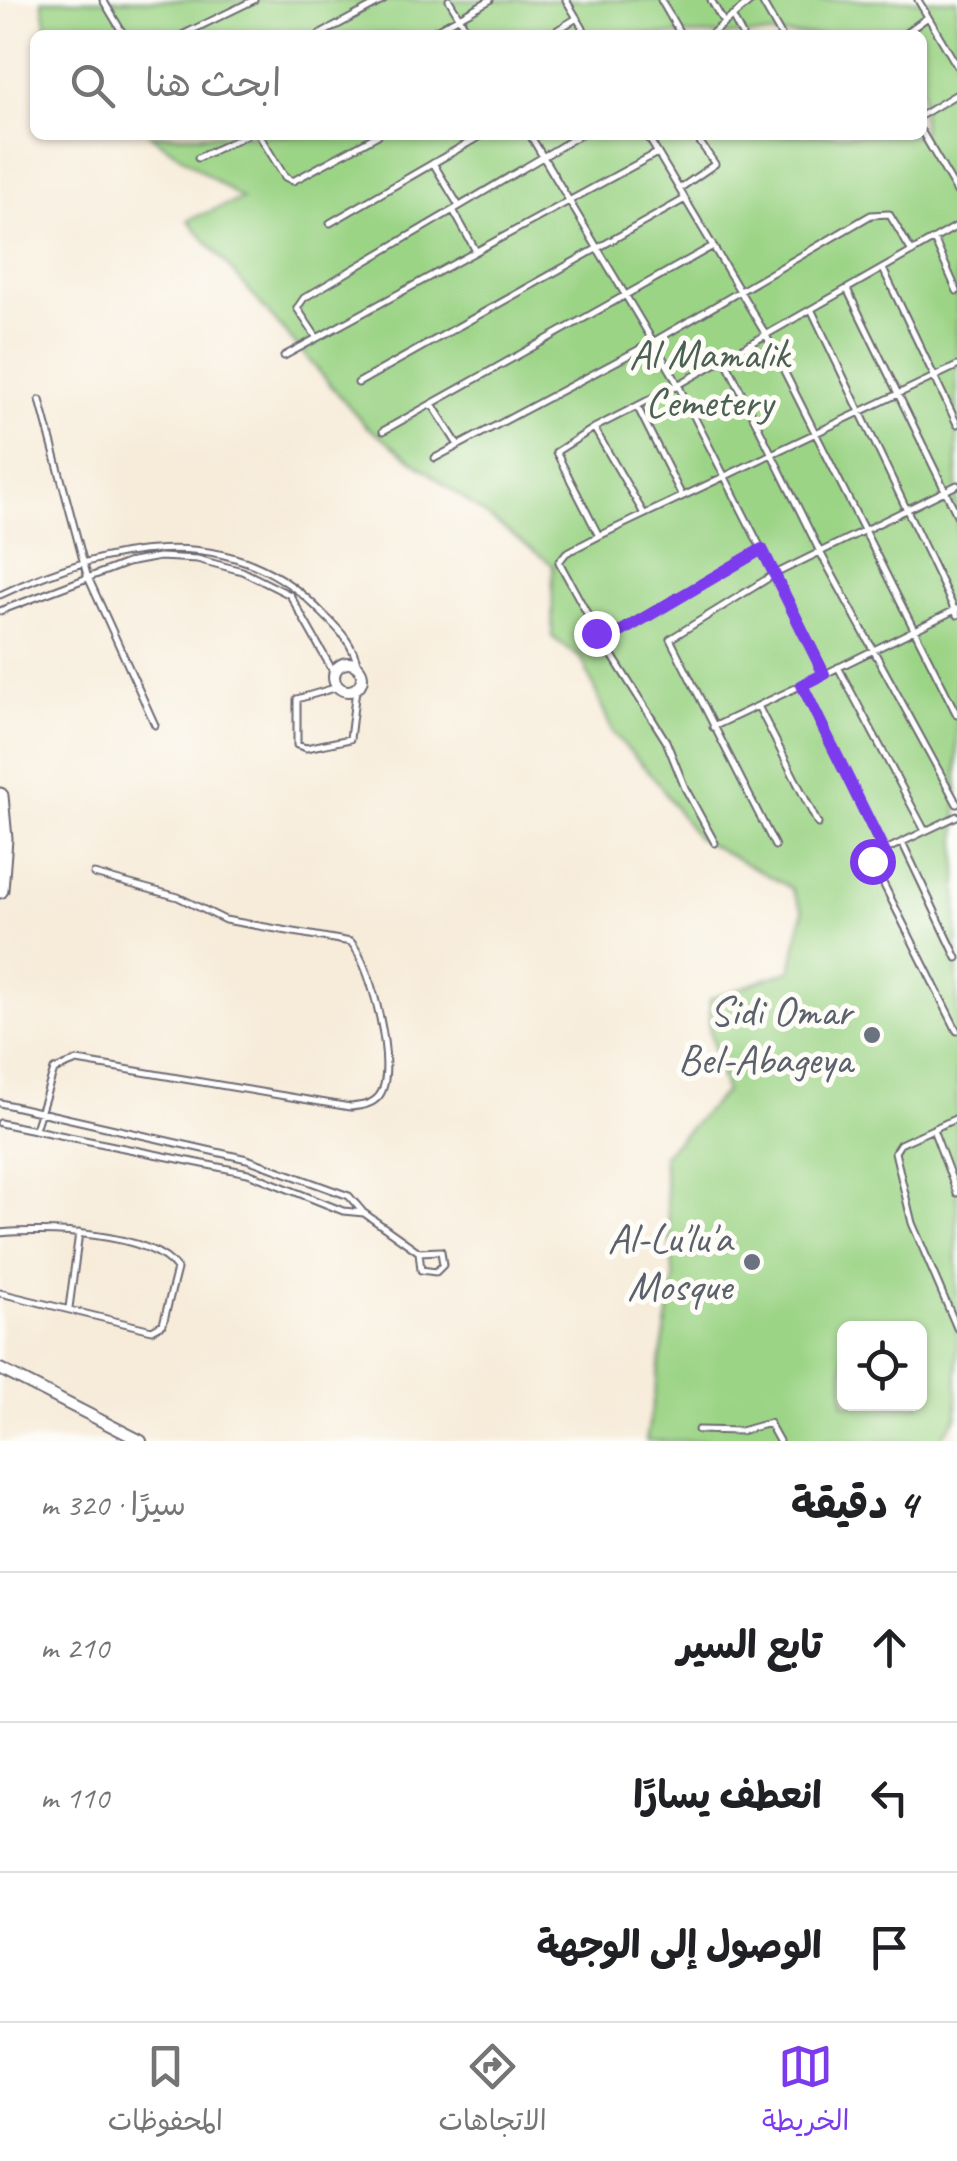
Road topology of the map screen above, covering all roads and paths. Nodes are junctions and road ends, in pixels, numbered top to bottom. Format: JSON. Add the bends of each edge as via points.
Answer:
{"nodes":[{"id":1,"x":103,"y":0,"type":"edge"},
{"id":2,"x":254,"y":0,"type":"edge"},
{"id":3,"x":384,"y":0,"type":"edge"},
{"id":4,"x":449,"y":0,"type":"edge"},
{"id":5,"x":490,"y":0,"type":"edge"},
{"id":6,"x":566,"y":0,"type":"edge"},
{"id":7,"x":661,"y":0,"type":"edge"},
{"id":8,"x":710,"y":0,"type":"edge"},
{"id":9,"x":752,"y":0,"type":"edge"},
{"id":10,"x":761,"y":0,"type":"edge"},
{"id":11,"x":918,"y":0,"type":"edge"},
{"id":12,"x":732,"y":16,"type":"junction"},
{"id":13,"x":928,"y":17,"type":"junction"},
{"id":14,"x":460,"y":18,"type":"junction"},
{"id":15,"x":577,"y":18,"type":"junction"},
{"id":16,"x":724,"y":23,"type":"junction"},
{"id":17,"x":121,"y":30,"type":"edge"},
{"id":18,"x":192,"y":30,"type":"edge"},
{"id":19,"x":328,"y":30,"type":"edge"},
{"id":20,"x":437,"y":30,"type":"edge"},
{"id":21,"x":467,"y":30,"type":"edge"},
{"id":22,"x":557,"y":30,"type":"edge"},
{"id":23,"x":584,"y":30,"type":"edge"},
{"id":24,"x":678,"y":30,"type":"edge"},
{"id":25,"x":716,"y":30,"type":"edge"},
{"id":26,"x":739,"y":30,"type":"edge"},
{"id":27,"x":778,"y":30,"type":"edge"},
{"id":28,"x":910,"y":30,"type":"edge"},
{"id":29,"x":957,"y":66,"type":"edge"},
{"id":30,"x":957,"y":94,"type":"edge"},
{"id":31,"x":927,"y":112,"type":"edge"},
{"id":32,"x":236,"y":140,"type":"edge"},
{"id":33,"x":262,"y":140,"type":"edge"},
{"id":34,"x":369,"y":140,"type":"edge"},
{"id":35,"x":473,"y":140,"type":"edge"},
{"id":36,"x":533,"y":140,"type":"edge"},
{"id":37,"x":572,"y":140,"type":"edge"},
{"id":38,"x":650,"y":140,"type":"edge"},
{"id":39,"x":698,"y":140,"type":"edge"},
{"id":40,"x":927,"y":140,"type":"edge"},
{"id":41,"x":657,"y":153,"type":"junction"},
{"id":42,"x":543,"y":157,"type":"junction"},
{"id":43,"x":198,"y":158,"type":"dead end"},
{"id":44,"x":433,"y":163,"type":"junction"},
{"id":45,"x":678,"y":189,"type":"junction"},
{"id":46,"x":957,"y":192,"type":"edge"},
{"id":47,"x":685,"y":199,"type":"junction"},
{"id":48,"x":569,"y":200,"type":"junction"},
{"id":49,"x":456,"y":208,"type":"junction"},
{"id":50,"x":330,"y":223,"type":"dead end"},
{"id":51,"x":957,"y":226,"type":"edge"},
{"id":52,"x":934,"y":239,"type":"junction"},
{"id":53,"x":713,"y":246,"type":"junction"},
{"id":54,"x":597,"y":248,"type":"junction"},
{"id":55,"x":476,"y":251,"type":"junction"},
{"id":56,"x":912,"y":252,"type":"junction"},
{"id":57,"x":883,"y":269,"type":"junction"},
{"id":58,"x":847,"y":289,"type":"junction"},
{"id":59,"x":957,"y":291,"type":"edge"},
{"id":60,"x":741,"y":292,"type":"junction"},
{"id":61,"x":626,"y":296,"type":"junction"},
{"id":62,"x":811,"y":310,"type":"junction"},
{"id":63,"x":766,"y":335,"type":"junction"},
{"id":64,"x":317,"y":338,"type":"junction"},
{"id":65,"x":653,"y":342,"type":"junction"},
{"id":66,"x":284,"y":356,"type":"dead end"},
{"id":67,"x":725,"y":358,"type":"junction"},
{"id":68,"x":957,"y":366,"type":"edge"},
{"id":69,"x":934,"y":376,"type":"junction"},
{"id":70,"x":358,"y":384,"type":"dead end"},
{"id":71,"x":678,"y":385,"type":"junction"},
{"id":72,"x":898,"y":394,"type":"junction"},
{"id":73,"x":40,"y":400,"type":"dead end"},
{"id":74,"x":432,"y":404,"type":"junction"},
{"id":75,"x":637,"y":406,"type":"junction"},
{"id":76,"x":863,"y":410,"type":"junction"},
{"id":77,"x":957,"y":424,"type":"edge"},
{"id":78,"x":594,"y":428,"type":"junction"},
{"id":79,"x":383,"y":431,"type":"dead end"},
{"id":80,"x":814,"y":433,"type":"junction"},
{"id":81,"x":458,"y":445,"type":"junction"},
{"id":82,"x":771,"y":454,"type":"junction"},
{"id":83,"x":435,"y":458,"type":"dead end"},
{"id":84,"x":724,"y":476,"type":"junction"},
{"id":85,"x":957,"y":485,"type":"edge"},
{"id":86,"x":945,"y":491,"type":"junction"},
{"id":87,"x":682,"y":496,"type":"junction"},
{"id":88,"x":908,"y":509,"type":"junction"},
{"id":89,"x":644,"y":514,"type":"junction"},
{"id":90,"x":957,"y":515,"type":"edge"},
{"id":91,"x":863,"y":531,"type":"junction"},
{"id":92,"x":599,"y":536,"type":"junction"},
{"id":93,"x":762,"y":549,"type":"junction"},
{"id":94,"x":820,"y":552,"type":"junction"},
{"id":95,"x":84,"y":563,"type":"junction"},
{"id":96,"x":775,"y":574,"type":"junction"},
{"id":97,"x":88,"y":575,"type":"junction"},
{"id":98,"x":0,"y":596,"type":"edge"},
{"id":99,"x":0,"y":611,"type":"edge"},
{"id":100,"x":956,"y":612,"type":"edge"},
{"id":101,"x":914,"y":631,"type":"junction"},
{"id":102,"x":602,"y":640,"type":"junction"},
{"id":103,"x":876,"y":650,"type":"junction"},
{"id":104,"x":358,"y":666,"type":"junction"},
{"id":105,"x":838,"y":667,"type":"junction"},
{"id":106,"x":334,"y":673,"type":"junction"},
{"id":107,"x":824,"y":674,"type":"junction"},
{"id":108,"x":802,"y":685,"type":"junction"},
{"id":109,"x":338,"y":687,"type":"junction"},
{"id":110,"x":356,"y":689,"type":"junction"},
{"id":111,"x":758,"y":706,"type":"junction"},
{"id":112,"x":957,"y":714,"type":"edge"},
{"id":113,"x":155,"y":726,"type":"dead end"},
{"id":114,"x":713,"y":727,"type":"junction"},
{"id":115,"x":0,"y":796,"type":"edge"},
{"id":116,"x":957,"y":804,"type":"edge"},
{"id":117,"x":957,"y":816,"type":"edge"},
{"id":118,"x":818,"y":824,"type":"dead end"},
{"id":119,"x":926,"y":831,"type":"junction"},
{"id":120,"x":902,"y":842,"type":"junction"},
{"id":121,"x":714,"y":843,"type":"dead end"},
{"id":122,"x":775,"y":846,"type":"dead end"},
{"id":123,"x":884,"y":851,"type":"junction"},
{"id":124,"x":94,"y":874,"type":"dead end"},
{"id":125,"x":0,"y":890,"type":"edge"},
{"id":126,"x":957,"y":958,"type":"edge"},
{"id":127,"x":957,"y":1031,"type":"edge"},
{"id":128,"x":0,"y":1103,"type":"edge"},
{"id":129,"x":39,"y":1112,"type":"junction"},
{"id":130,"x":957,"y":1118,"type":"edge"},
{"id":131,"x":0,"y":1124,"type":"edge"},
{"id":132,"x":35,"y":1129,"type":"junction"},
{"id":133,"x":934,"y":1132,"type":"junction"},
{"id":134,"x":271,"y":1168,"type":"junction"},
{"id":135,"x":265,"y":1178,"type":"junction"},
{"id":136,"x":957,"y":1193,"type":"edge"},
{"id":137,"x":364,"y":1213,"type":"junction"},
{"id":138,"x":0,"y":1233,"type":"edge"},
{"id":139,"x":79,"y":1233,"type":"junction"},
{"id":140,"x":419,"y":1252,"type":"junction"},
{"id":141,"x":0,"y":1293,"type":"edge"},
{"id":142,"x":69,"y":1308,"type":"junction"},
{"id":143,"x":957,"y":1328,"type":"edge"},
{"id":144,"x":0,"y":1369,"type":"edge"},
{"id":145,"x":698,"y":1430,"type":"dead end"},
{"id":146,"x":142,"y":1441,"type":"edge"},
{"id":147,"x":779,"y":1441,"type":"edge"}],
"edges":[{"from":1,"to":17,"type":"lane"},
{"from":2,"to":18,"type":"lane"},
{"from":3,"to":19,"type":"lane"},
{"from":4,"to":14,"type":"lane"},
{"from":5,"to":14,"type":"lane"},
{"from":6,"to":15,"type":"lane"},
{"from":7,"to":24,"type":"lane"},
{"from":8,"to":16,"type":"lane"},
{"from":9,"to":12,"type":"lane"},
{"from":10,"to":27,"type":"lane"},
{"from":11,"to":13,"type":"lane"},
{"from":12,"to":16,"type":"lane"},
{"from":12,"to":26,"type":"lane"},
{"from":13,"to":28,"type":"lane"},
{"from":13,"to":29,"type":"lane"},
{"from":14,"to":20,"type":"lane"},
{"from":14,"to":21,"type":"lane"},
{"from":15,"to":22,"type":"lane"},
{"from":15,"to":23,"type":"lane"},
{"from":16,"to":25,"type":"lane"},
{"from":30,"to":31,"type":"lane"},
{"from":32,"to":43,"type":"lane"},
{"from":33,"to":34,"type":"lane","via":[[292,181]]},
{"from":35,"to":44,"type":"lane"},
{"from":36,"to":42,"type":"lane"},
{"from":37,"to":42,"type":"lane"},
{"from":38,"to":41,"type":"lane"},
{"from":39,"to":45,"type":"lane","via":[[715,164]]},
{"from":40,"to":46,"type":"lane"},
{"from":41,"to":45,"type":"lane"},
{"from":41,"to":48,"type":"lane"},
{"from":42,"to":48,"type":"lane"},
{"from":42,"to":49,"type":"lane"},
{"from":44,"to":49,"type":"lane"},
{"from":44,"to":50,"type":"lane"},
{"from":45,"to":47,"type":"lane"},
{"from":47,"to":53,"type":"lane"},
{"from":47,"to":54,"type":"lane"},
{"from":48,"to":54,"type":"lane"},
{"from":48,"to":55,"type":"lane"},
{"from":49,"to":55,"type":"lane"},
{"from":49,"to":64,"type":"lane","via":[[304,298],[297,308]]},
{"from":51,"to":52,"type":"lane"},
{"from":52,"to":56,"type":"lane"},
{"from":52,"to":59,"type":"lane"},
{"from":53,"to":60,"type":"lane"},
{"from":53,"to":61,"type":"lane"},
{"from":54,"to":61,"type":"lane"},
{"from":54,"to":70,"type":"lane"},
{"from":55,"to":64,"type":"lane"},
{"from":56,"to":57,"type":"lane"},
{"from":56,"to":60,"type":"lane","via":[[882,211]]},
{"from":57,"to":58,"type":"lane"},
{"from":57,"to":69,"type":"lane"},
{"from":58,"to":62,"type":"lane"},
{"from":58,"to":72,"type":"lane"},
{"from":60,"to":63,"type":"lane"},
{"from":60,"to":65,"type":"lane"},
{"from":61,"to":65,"type":"lane"},
{"from":61,"to":74,"type":"lane"},
{"from":62,"to":63,"type":"lane"},
{"from":62,"to":76,"type":"lane"},
{"from":63,"to":67,"type":"lane"},
{"from":63,"to":80,"type":"lane"},
{"from":64,"to":66,"type":"lane"},
{"from":65,"to":71,"type":"lane"},
{"from":65,"to":81,"type":"lane"},
{"from":67,"to":71,"type":"lane"},
{"from":67,"to":82,"type":"lane"},
{"from":68,"to":69,"type":"lane"},
{"from":69,"to":72,"type":"lane"},
{"from":69,"to":77,"type":"lane"},
{"from":71,"to":75,"type":"lane"},
{"from":71,"to":84,"type":"lane"},
{"from":72,"to":76,"type":"lane"},
{"from":72,"to":86,"type":"lane"},
{"from":73,"to":95,"type":"lane"},
{"from":74,"to":79,"type":"lane"},
{"from":74,"to":81,"type":"lane"},
{"from":75,"to":78,"type":"lane"},
{"from":75,"to":87,"type":"lane"},
{"from":76,"to":80,"type":"lane"},
{"from":76,"to":88,"type":"lane"},
{"from":78,"to":89,"type":"lane"},
{"from":78,"to":92,"type":"lane","via":[[556,452]]},
{"from":80,"to":82,"type":"lane"},
{"from":80,"to":91,"type":"lane"},
{"from":81,"to":83,"type":"lane"},
{"from":82,"to":84,"type":"lane"},
{"from":82,"to":94,"type":"lane"},
{"from":84,"to":87,"type":"lane"},
{"from":84,"to":93,"type":"lane"},
{"from":85,"to":86,"type":"lane"},
{"from":86,"to":88,"type":"lane"},
{"from":86,"to":90,"type":"lane"},
{"from":87,"to":89,"type":"lane"},
{"from":88,"to":91,"type":"lane"},
{"from":88,"to":100,"type":"lane"},
{"from":89,"to":92,"type":"lane"},
{"from":91,"to":94,"type":"lane"},
{"from":91,"to":101,"type":"lane"},
{"from":92,"to":102,"type":"lane","via":[[559,562]]},
{"from":93,"to":96,"type":"lane"},
{"from":93,"to":102,"type":"lane"},
{"from":94,"to":96,"type":"lane"},
{"from":94,"to":103,"type":"lane"},
{"from":95,"to":97,"type":"lane"},
{"from":95,"to":98,"type":"lane"},
{"from":95,"to":104,"type":"lane","via":[[158,547],[250,563],[310,601],[343,633]]},
{"from":96,"to":107,"type":"lane"},
{"from":96,"to":114,"type":"lane","via":[[670,639]]},
{"from":97,"to":99,"type":"lane"},
{"from":97,"to":106,"type":"lane","via":[[159,556],[242,571],[290,595]]},
{"from":97,"to":113,"type":"lane"},
{"from":100,"to":101,"type":"lane"},
{"from":101,"to":103,"type":"lane"},
{"from":101,"to":112,"type":"lane"},
{"from":102,"to":121,"type":"lane","via":[[666,740]]},
{"from":103,"to":105,"type":"lane"},
{"from":103,"to":116,"type":"lane"},
{"from":104,"to":106,"type":"street","via":[[344,663]]},
{"from":104,"to":110,"type":"street"},
{"from":105,"to":107,"type":"lane"},
{"from":105,"to":119,"type":"lane"},
{"from":106,"to":109,"type":"street"},
{"from":107,"to":108,"type":"lane"},
{"from":108,"to":111,"type":"lane"},
{"from":108,"to":123,"type":"lane"},
{"from":109,"to":110,"type":"street"},
{"from":109,"to":110,"type":"lane","via":[[297,699],[297,745],[350,739]]},
{"from":111,"to":114,"type":"lane"},
{"from":111,"to":118,"type":"lane"},
{"from":114,"to":122,"type":"lane"},
{"from":115,"to":125,"type":"main road"},
{"from":117,"to":119,"type":"lane"},
{"from":119,"to":120,"type":"lane"},
{"from":120,"to":123,"type":"lane"},
{"from":120,"to":126,"type":"lane"},
{"from":123,"to":127,"type":"lane","via":[[872,857],[873,864]]},
{"from":124,"to":129,"type":"lane","via":[[178,897],[225,920],[352,942],[379,1012],[387,1074],[379,1097],[350,1107],[77,1060],[54,1070]]},
{"from":128,"to":129,"type":"lane"},
{"from":129,"to":132,"type":"lane"},
{"from":129,"to":134,"type":"lane"},
{"from":130,"to":133,"type":"lane"},
{"from":131,"to":132,"type":"lane"},
{"from":132,"to":135,"type":"lane"},
{"from":133,"to":136,"type":"lane"},
{"from":133,"to":143,"type":"lane","via":[[900,1144],[896,1152],[912,1223]]},
{"from":134,"to":135,"type":"lane"},
{"from":134,"to":137,"type":"lane","via":[[349,1196]]},
{"from":135,"to":137,"type":"lane","via":[[343,1211]]},
{"from":137,"to":140,"type":"lane"},
{"from":138,"to":139,"type":"lane"},
{"from":139,"to":142,"type":"lane"},
{"from":139,"to":142,"type":"lane","via":[[168,1258],[177,1276],[160,1329]]},
{"from":140,"to":140,"type":"lane","via":[[441,1251],[443,1265],[436,1272],[421,1270]]},
{"from":141,"to":142,"type":"lane"},
{"from":144,"to":146,"type":"street"},
{"from":145,"to":147,"type":"lane","via":[[769,1423]]}]}
